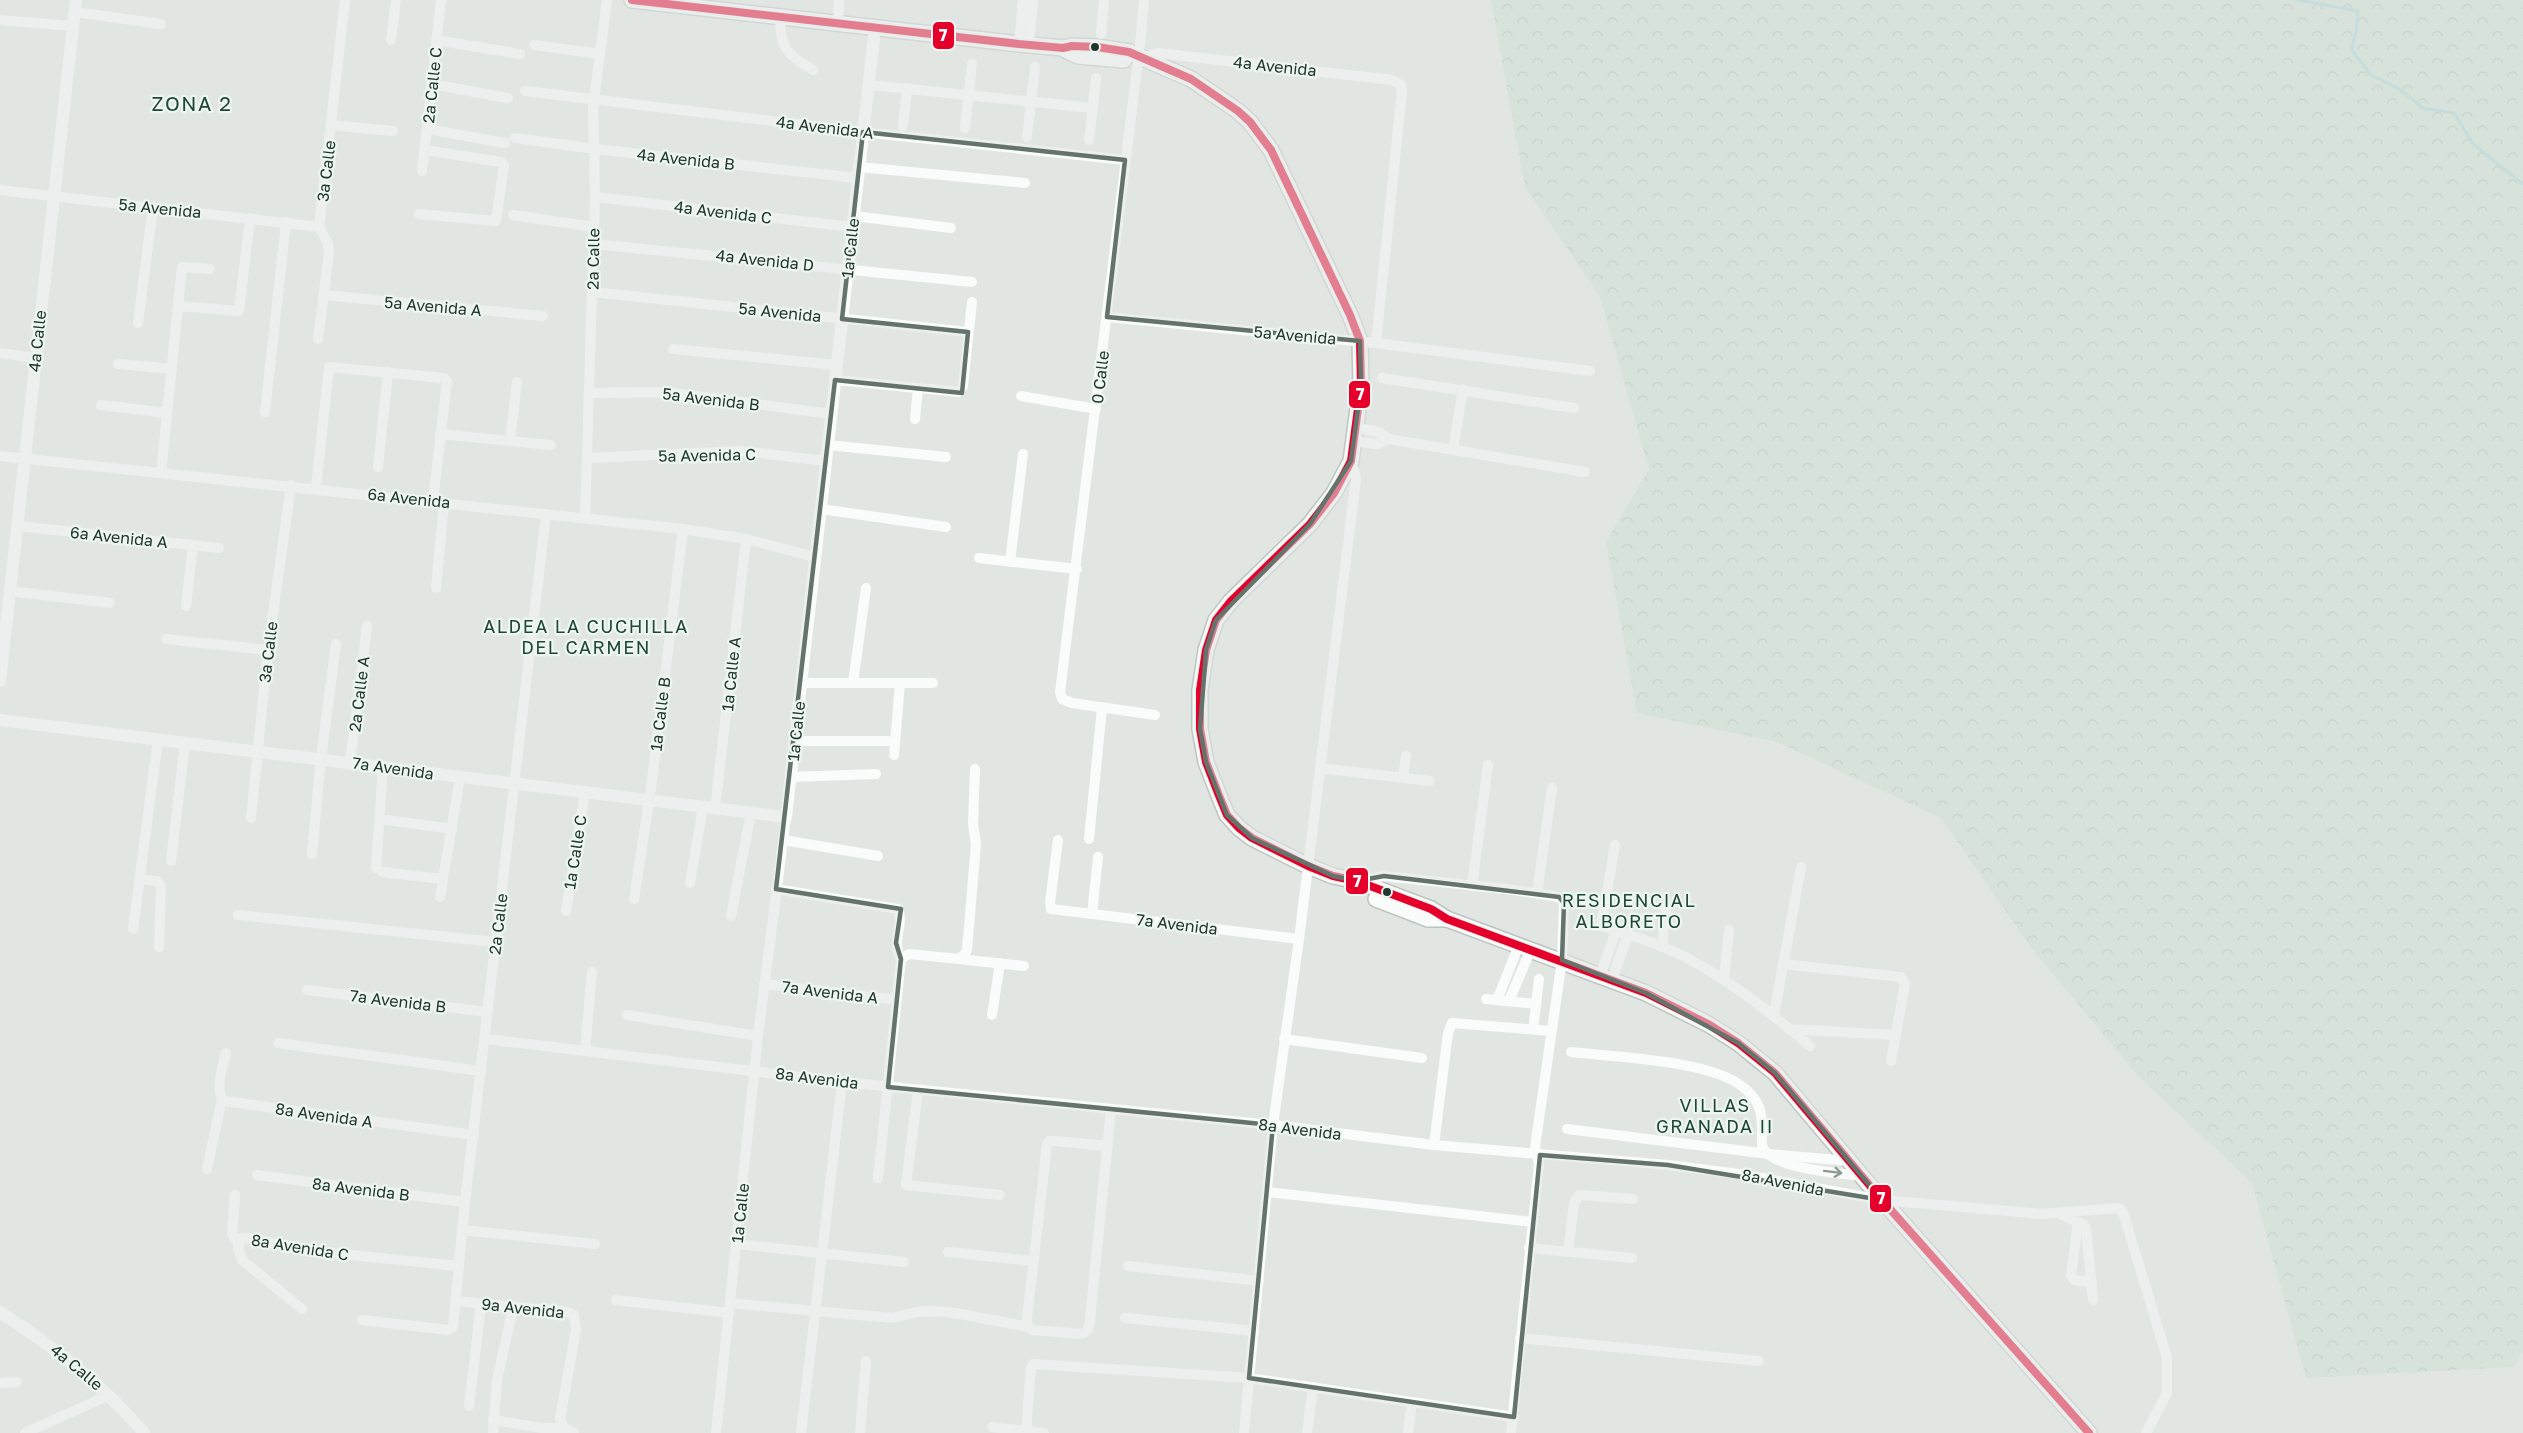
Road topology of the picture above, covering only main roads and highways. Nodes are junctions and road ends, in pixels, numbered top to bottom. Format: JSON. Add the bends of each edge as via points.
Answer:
{"nodes":[{"id":1,"x":632,"y":0,"type":"edge"},
{"id":2,"x":729,"y":6,"type":"edge"},
{"id":3,"x":1333,"y":876,"type":"junction"},
{"id":4,"x":1447,"y":919,"type":"junction"},
{"id":5,"x":2089,"y":1433,"type":"edge"}],
"edges":[{"from":1,"to":2,"type":"main road","name":"4a Avenida"},
{"from":2,"to":3,"type":"main road","name":"4a Avenida","via":[[838,24],[1063,48],[1097,47],[1175,70],[1208,88],[1261,134],[1360,341],[1356,435],[1351,461],[1334,493],[1310,524],[1216,620],[1206,650],[1200,690],[1200,729],[1206,762],[1227,815],[1252,838]]},
{"from":3,"to":4,"type":"main road","via":[[1357,881]]},
{"from":3,"to":4,"type":"main road","via":[[1354,891],[1428,919]]},
{"from":4,"to":5,"type":"main road","via":[[1562,960],[1682,1010],[1738,1043],[1775,1073]]}]}
